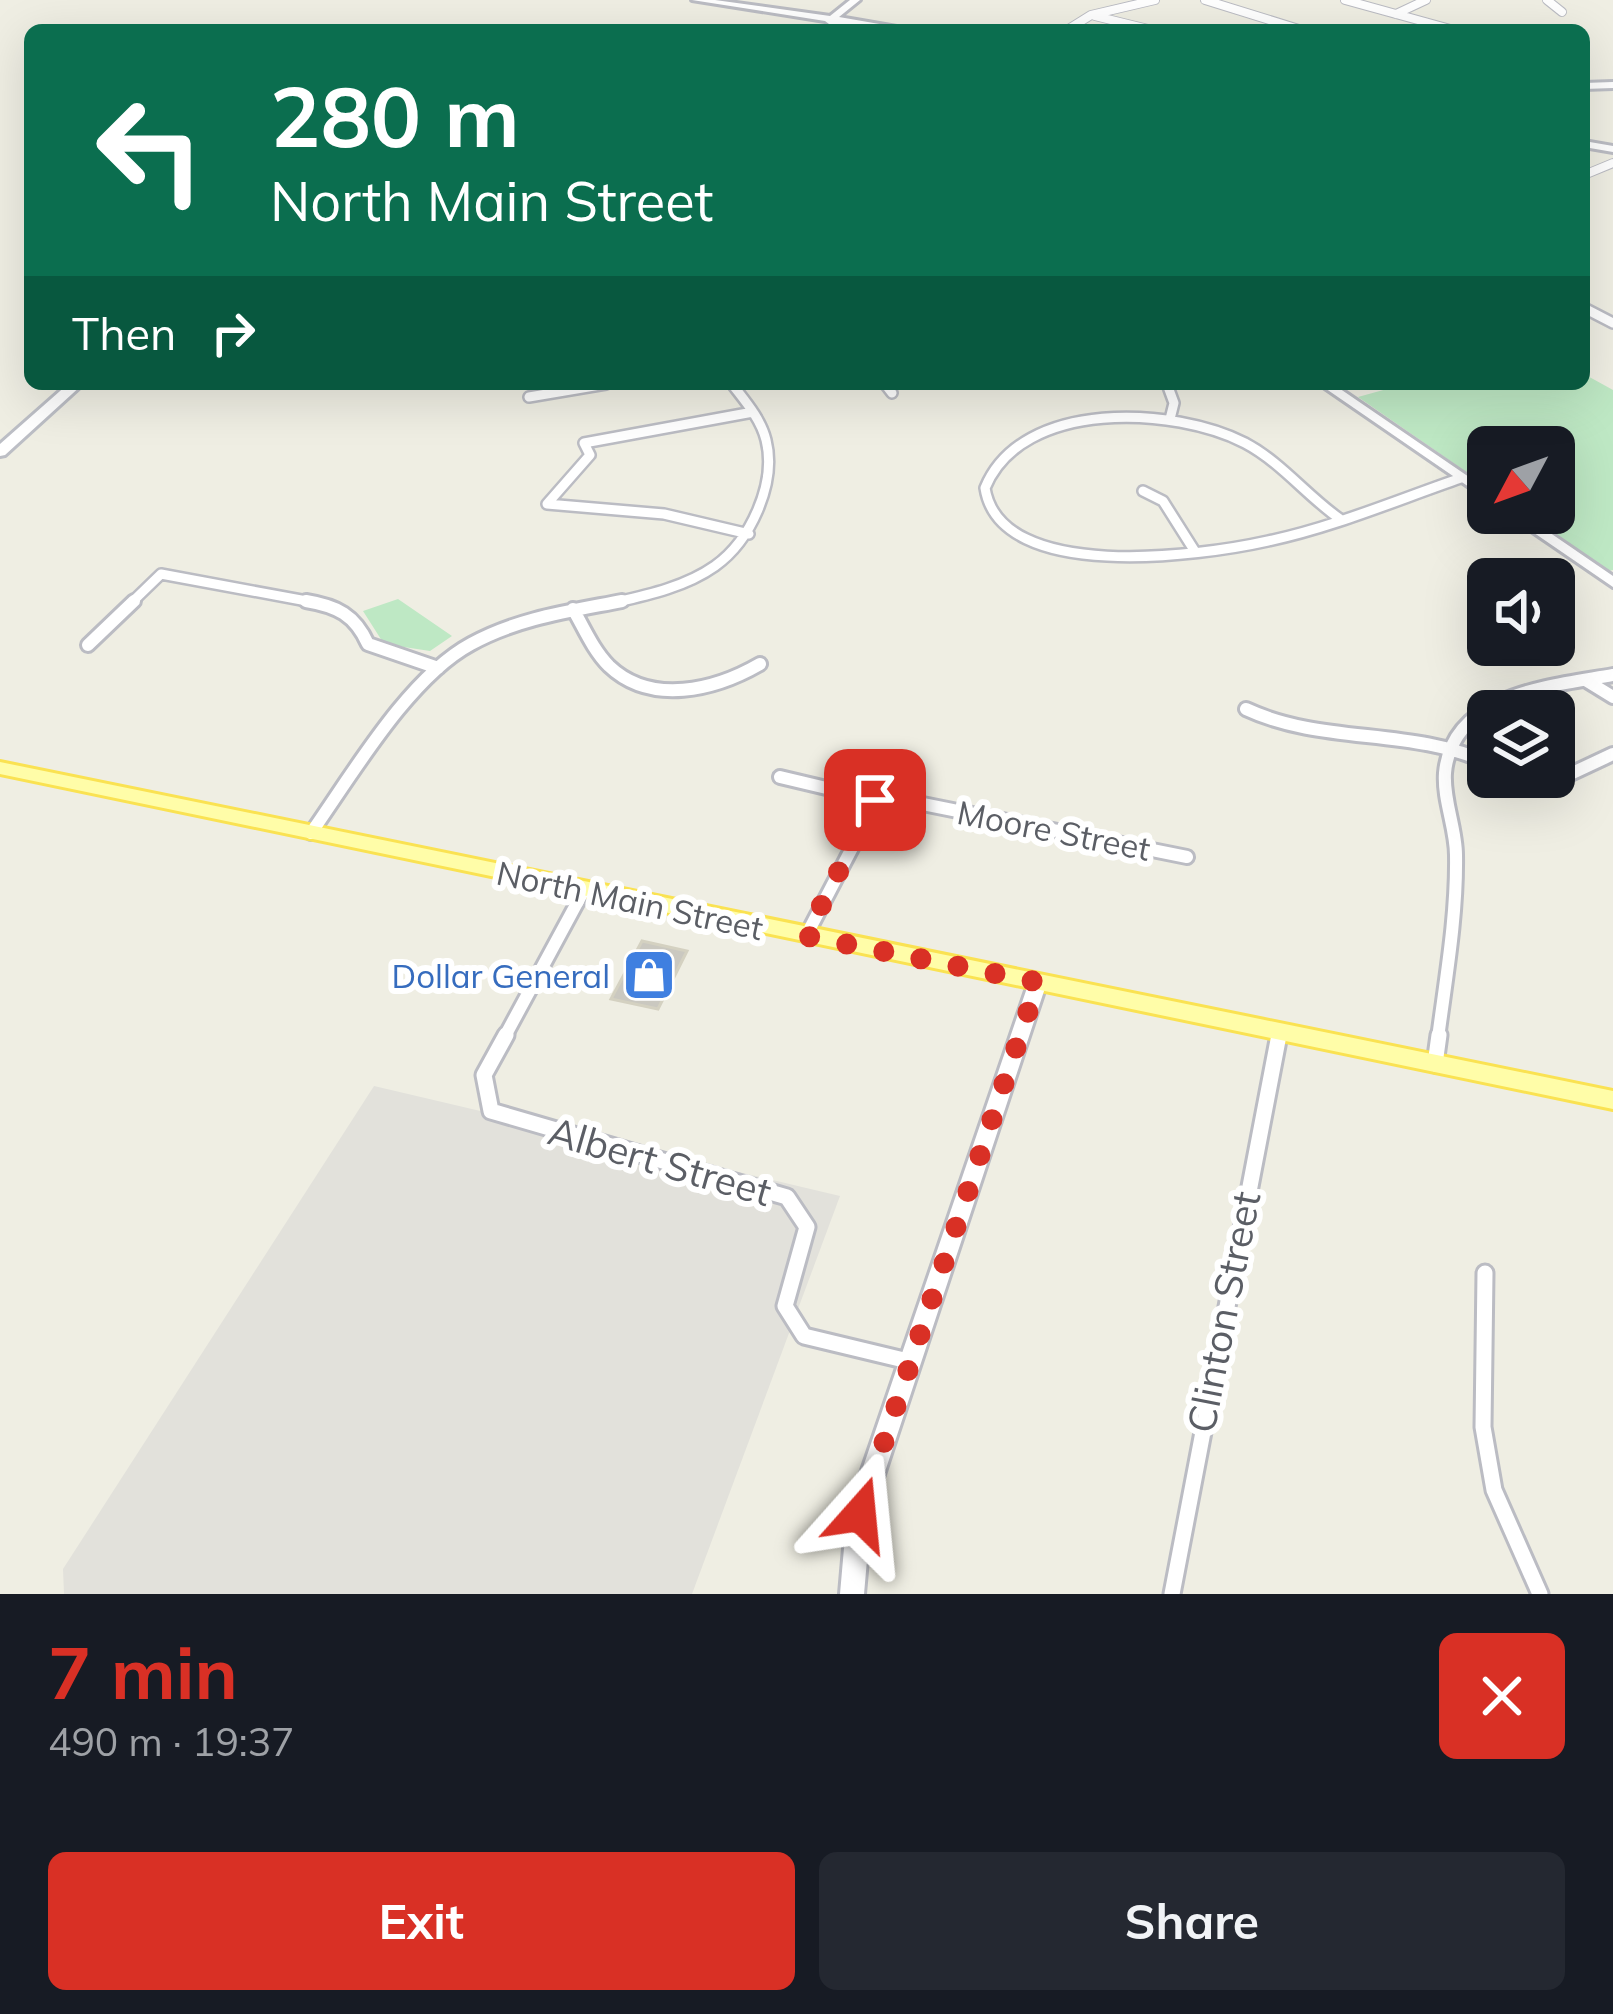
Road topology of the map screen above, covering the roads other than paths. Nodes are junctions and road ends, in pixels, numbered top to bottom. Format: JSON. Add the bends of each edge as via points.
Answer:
{"nodes":[{"id":1,"x":696,"y":0,"type":"edge"},
{"id":2,"x":856,"y":0,"type":"edge"},
{"id":3,"x":1155,"y":0,"type":"edge"},
{"id":4,"x":1205,"y":0,"type":"edge"},
{"id":5,"x":1345,"y":0,"type":"edge"},
{"id":6,"x":1426,"y":0,"type":"edge"},
{"id":7,"x":1547,"y":0,"type":"edge"},
{"id":8,"x":1562,"y":12,"type":"dead end"},
{"id":9,"x":1396,"y":14,"type":"junction"},
{"id":10,"x":1091,"y":15,"type":"junction"},
{"id":11,"x":829,"y":21,"type":"junction"},
{"id":12,"x":856,"y":24,"type":"edge"},
{"id":13,"x":1077,"y":24,"type":"edge"},
{"id":14,"x":1128,"y":24,"type":"edge"},
{"id":15,"x":1283,"y":24,"type":"edge"},
{"id":16,"x":1432,"y":24,"type":"edge"},
{"id":17,"x":69,"y":390,"type":"edge"},
{"id":18,"x":573,"y":390,"type":"edge"},
{"id":19,"x":736,"y":390,"type":"edge"},
{"id":20,"x":1169,"y":390,"type":"edge"},
{"id":21,"x":1334,"y":390,"type":"edge"},
{"id":22,"x":529,"y":398,"type":"dead end"},
{"id":23,"x":753,"y":412,"type":"junction"},
{"id":24,"x":1170,"y":419,"type":"junction"},
{"id":25,"x":0,"y":452,"type":"edge"},
{"id":26,"x":1461,"y":478,"type":"junction"},
{"id":27,"x":1467,"y":482,"type":"edge"},
{"id":28,"x":1143,"y":490,"type":"dead end"},
{"id":29,"x":1340,"y":519,"type":"junction"},
{"id":30,"x":749,"y":534,"type":"junction"},
{"id":31,"x":1542,"y":534,"type":"edge"},
{"id":32,"x":1194,"y":550,"type":"junction"},
{"id":33,"x":1613,"y":583,"type":"edge"},
{"id":34,"x":573,"y":610,"type":"junction"},
{"id":35,"x":88,"y":645,"type":"dead end"},
{"id":36,"x":760,"y":664,"type":"dead end"},
{"id":37,"x":438,"y":668,"type":"junction"},
{"id":38,"x":1613,"y":675,"type":"edge"},
{"id":39,"x":1586,"y":681,"type":"junction"},
{"id":40,"x":1613,"y":697,"type":"edge"},
{"id":41,"x":1246,"y":709,"type":"dead end"},
{"id":42,"x":1450,"y":745,"type":"junction"},
{"id":43,"x":1467,"y":753,"type":"edge"},
{"id":44,"x":1613,"y":754,"type":"edge"},
{"id":45,"x":0,"y":768,"type":"edge"},
{"id":46,"x":1575,"y":772,"type":"edge"},
{"id":47,"x":780,"y":776,"type":"dead end"},
{"id":48,"x":877,"y":800,"type":"junction"},
{"id":49,"x":311,"y":833,"type":"junction"},
{"id":50,"x":1187,"y":856,"type":"dead end"},
{"id":51,"x":584,"y":890,"type":"junction"},
{"id":52,"x":806,"y":936,"type":"junction"},
{"id":53,"x":1038,"y":982,"type":"junction"},
{"id":54,"x":1280,"y":1032,"type":"junction"},
{"id":55,"x":1435,"y":1064,"type":"junction"},
{"id":56,"x":1613,"y":1100,"type":"edge"},
{"id":57,"x":1485,"y":1273,"type":"dead end"},
{"id":58,"x":908,"y":1361,"type":"junction"},
{"id":59,"x":852,"y":1594,"type":"edge"},
{"id":60,"x":1172,"y":1594,"type":"edge"},
{"id":61,"x":1540,"y":1594,"type":"edge"}],
"edges":[{"from":1,"to":11,"type":"street"},
{"from":2,"to":11,"type":"street"},
{"from":3,"to":10,"type":"street"},
{"from":4,"to":15,"type":"street"},
{"from":5,"to":9,"type":"street"},
{"from":6,"to":9,"type":"street"},
{"from":7,"to":8,"type":"street"},
{"from":9,"to":16,"type":"street"},
{"from":10,"to":13,"type":"street"},
{"from":10,"to":14,"type":"street"},
{"from":11,"to":12,"type":"street"},
{"from":17,"to":25,"type":"main road"},
{"from":18,"to":22,"type":"street"},
{"from":19,"to":23,"type":"street"},
{"from":20,"to":24,"type":"street"},
{"from":21,"to":26,"type":"street"},
{"from":23,"to":30,"type":"street","via":[[771,449]]},
{"from":23,"to":30,"type":"street","via":[[584,442],[590,455],[547,505],[664,514]]},
{"from":24,"to":29,"type":"street","via":[[1254,447]]},
{"from":24,"to":32,"type":"street","via":[[1103,418],[1046,432],[996,467],[986,499],[1007,528],[1067,553]]},
{"from":26,"to":27,"type":"street"},
{"from":26,"to":29,"type":"street"},
{"from":28,"to":32,"type":"street","via":[[1163,501]]},
{"from":29,"to":32,"type":"street","via":[[1268,541]]},
{"from":30,"to":34,"type":"street","via":[[707,573]]},
{"from":31,"to":33,"type":"street"},
{"from":34,"to":36,"type":"street","via":[[605,661],[646,686],[709,687]]},
{"from":34,"to":37,"type":"street","via":[[484,636]]},
{"from":35,"to":37,"type":"street","via":[[161,574],[335,606],[368,644]]},
{"from":37,"to":49,"type":"street"},
{"from":38,"to":39,"type":"street"},
{"from":39,"to":40,"type":"street"},
{"from":39,"to":42,"type":"street","via":[[1491,706]]},
{"from":41,"to":42,"type":"street","via":[[1276,721]]},
{"from":42,"to":43,"type":"street"},
{"from":42,"to":55,"type":"street","via":[[1445,781],[1456,856]]},
{"from":44,"to":46,"type":"street"},
{"from":45,"to":49,"type":"main road","name":"North Main Street"},
{"from":47,"to":48,"type":"street","name":"Moore Street"},
{"from":48,"to":50,"type":"street","name":"Moore Street"},
{"from":48,"to":52,"type":"street"},
{"from":49,"to":51,"type":"main road","name":"North Main Street"},
{"from":51,"to":52,"type":"main road","name":"North Main Street"},
{"from":51,"to":58,"type":"street","name":"Albert Street","via":[[484,1075],[490,1111],[787,1197],[807,1227],[785,1306],[804,1336]]},
{"from":52,"to":53,"type":"main road","name":"North Main Street"},
{"from":53,"to":54,"type":"main road","name":"North Main Street"},
{"from":53,"to":58,"type":"street"},
{"from":54,"to":55,"type":"main road","name":"North Main Street"},
{"from":54,"to":60,"type":"street","name":"Clinton Street"},
{"from":55,"to":56,"type":"main road","name":"North Main Street"},
{"from":57,"to":61,"type":"street","via":[[1486,1448],[1494,1490]]},
{"from":58,"to":59,"type":"street","via":[[860,1514]]}]}
